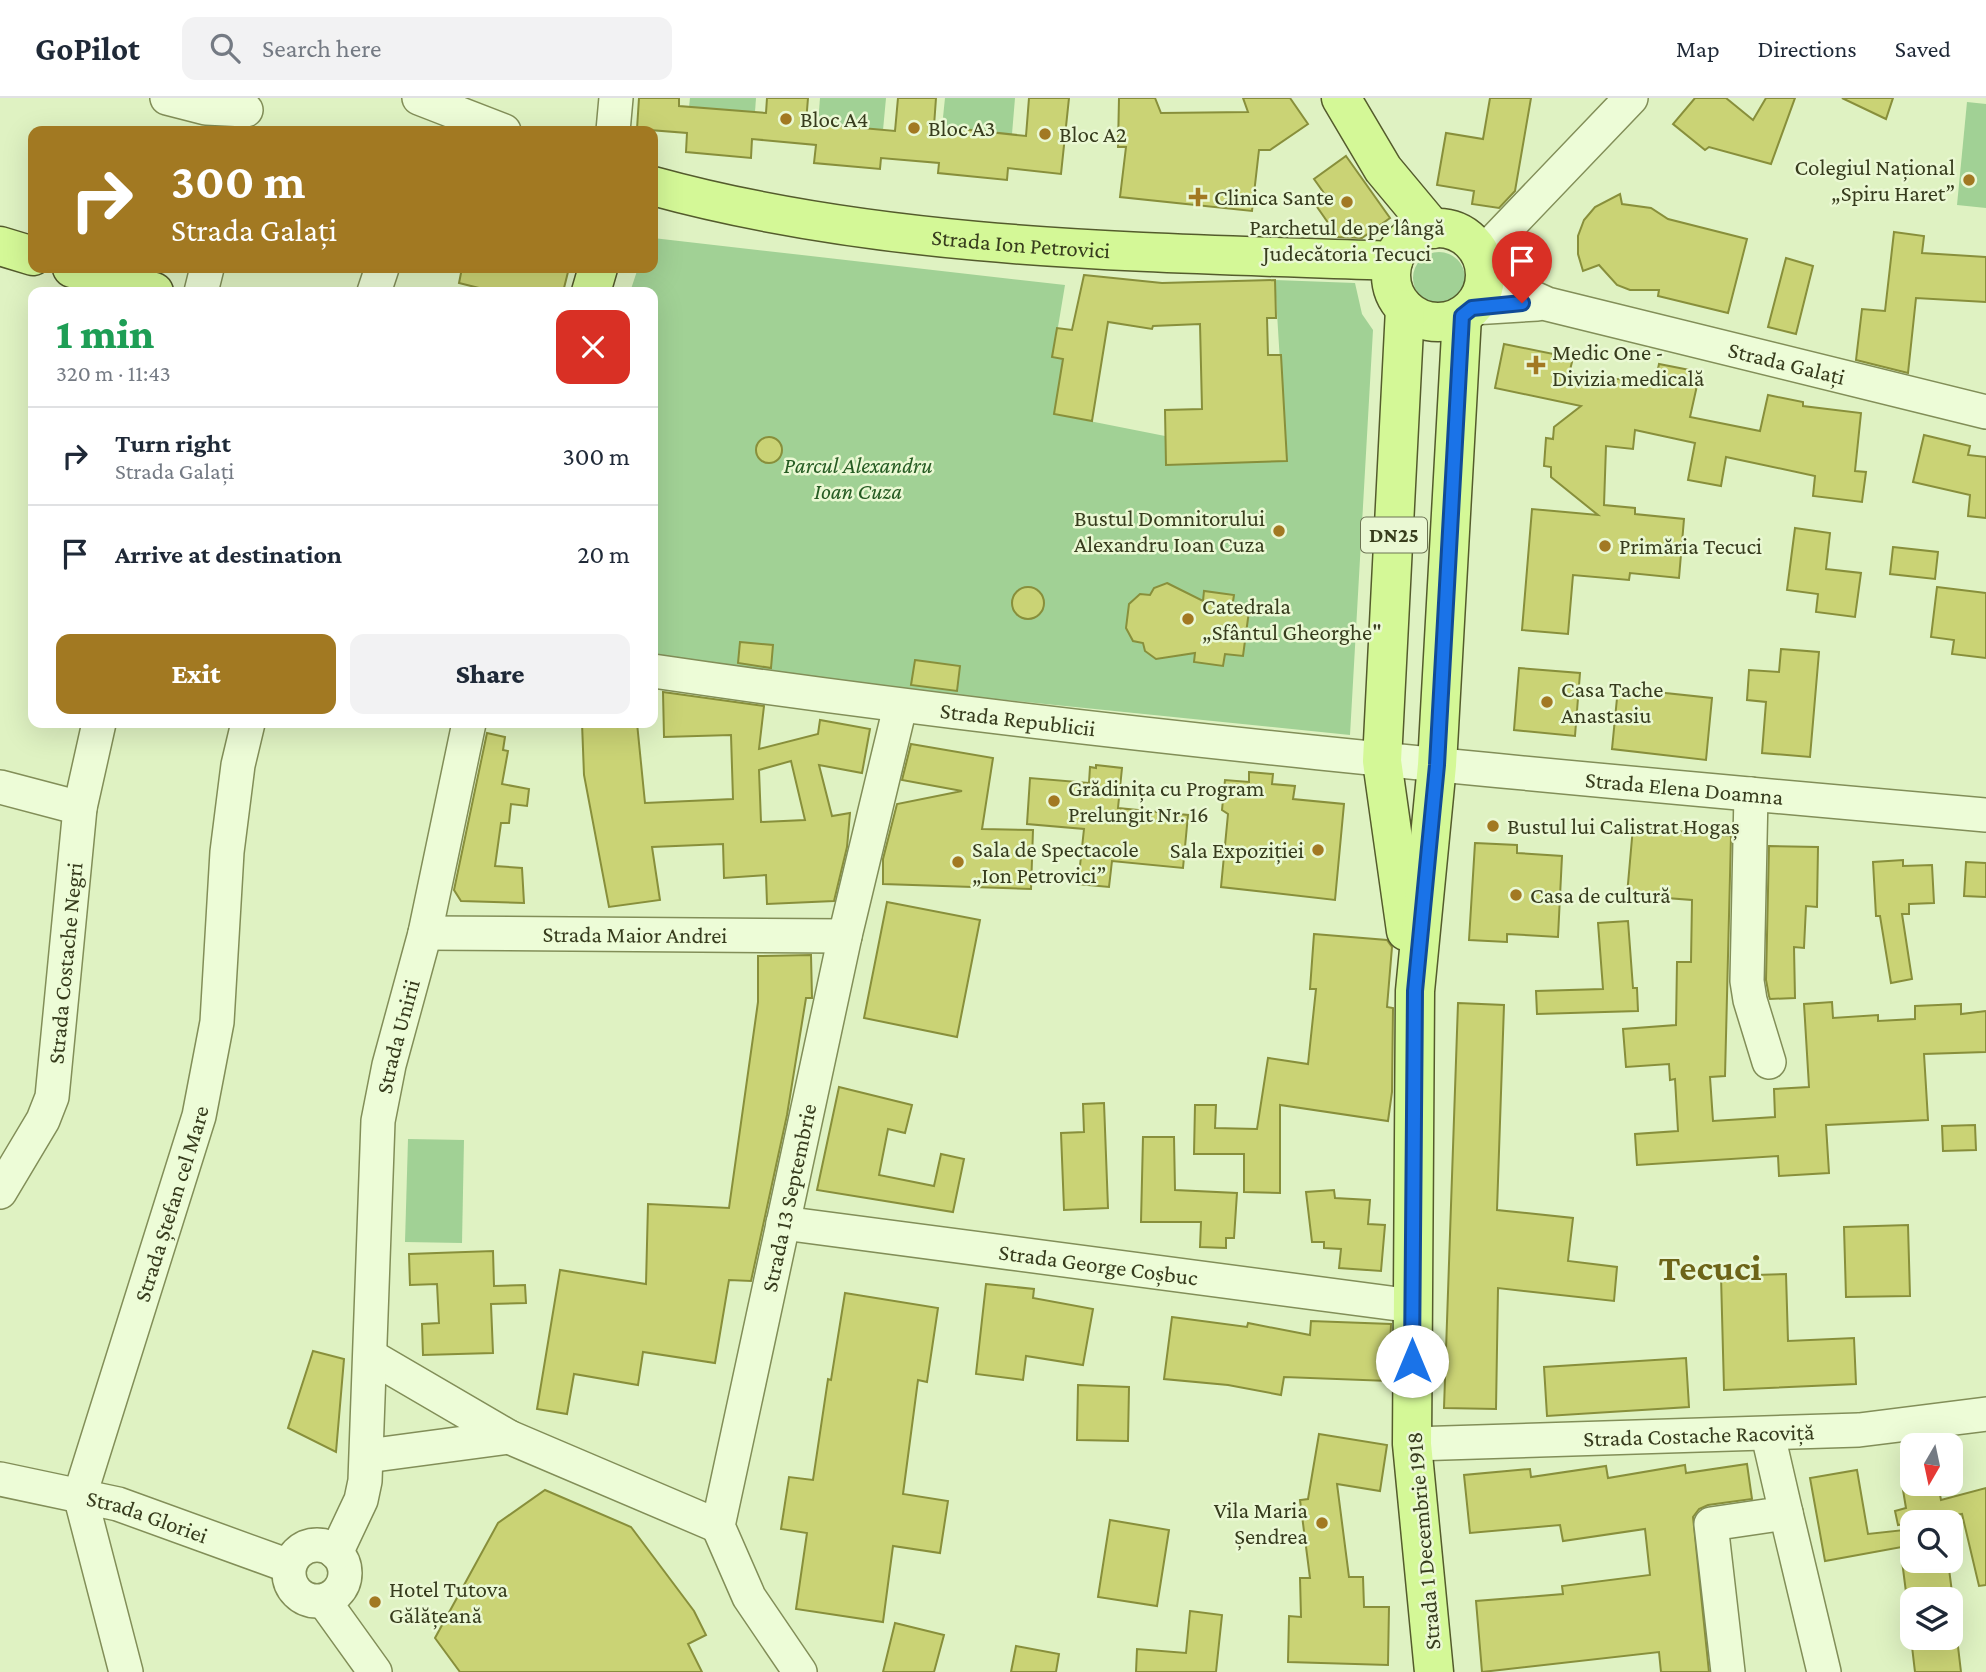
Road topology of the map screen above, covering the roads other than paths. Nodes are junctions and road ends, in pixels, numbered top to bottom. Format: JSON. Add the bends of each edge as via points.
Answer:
{"nodes":[{"id":1,"x":167,"y":98,"type":"edge"},
{"id":2,"x":616,"y":98,"type":"edge"},
{"id":3,"x":1341,"y":98,"type":"edge"},
{"id":4,"x":1631,"y":98,"type":"edge"},
{"id":5,"x":430,"y":108,"type":"edge"},
{"id":6,"x":249,"y":113,"type":"edge"},
{"id":7,"x":488,"y":126,"type":"edge"},
{"id":8,"x":613,"y":126,"type":"edge"},
{"id":9,"x":658,"y":187,"type":"edge"},
{"id":10,"x":1410,"y":244,"type":"junction"},
{"id":11,"x":0,"y":246,"type":"edge"},
{"id":12,"x":28,"y":254,"type":"edge"},
{"id":13,"x":1483,"y":263,"type":"junction"},
{"id":14,"x":89,"y":273,"type":"edge"},
{"id":15,"x":137,"y":287,"type":"edge"},
{"id":16,"x":1547,"y":304,"type":"junction"},
{"id":17,"x":1405,"y":309,"type":"junction"},
{"id":18,"x":1467,"y":312,"type":"junction"},
{"id":19,"x":1986,"y":412,"type":"edge"},
{"id":20,"x":658,"y":672,"type":"edge"},
{"id":21,"x":900,"y":707,"type":"junction"},
{"id":22,"x":98,"y":728,"type":"edge"},
{"id":23,"x":247,"y":728,"type":"edge"},
{"id":24,"x":468,"y":728,"type":"edge"},
{"id":25,"x":1382,"y":761,"type":"junction"},
{"id":26,"x":1437,"y":765,"type":"junction"},
{"id":27,"x":0,"y":787,"type":"edge"},
{"id":28,"x":1751,"y":794,"type":"junction"},
{"id":29,"x":80,"y":808,"type":"junction"},
{"id":30,"x":1986,"y":815,"type":"edge"},
{"id":31,"x":425,"y":933,"type":"junction"},
{"id":32,"x":845,"y":936,"type":"junction"},
{"id":33,"x":1415,"y":991,"type":"junction"},
{"id":34,"x":1769,"y":1062,"type":"dead end"},
{"id":35,"x":0,"y":1192,"type":"edge"},
{"id":36,"x":783,"y":1223,"type":"junction"},
{"id":37,"x":1413,"y":1306,"type":"junction"},
{"id":38,"x":372,"y":1357,"type":"junction"},
{"id":39,"x":1986,"y":1414,"type":"edge"},
{"id":40,"x":1768,"y":1434,"type":"junction"},
{"id":41,"x":509,"y":1437,"type":"junction"},
{"id":42,"x":1412,"y":1444,"type":"junction"},
{"id":43,"x":368,"y":1457,"type":"junction"},
{"id":44,"x":0,"y":1479,"type":"edge"},
{"id":45,"x":80,"y":1495,"type":"junction"},
{"id":46,"x":1786,"y":1513,"type":"junction"},
{"id":47,"x":718,"y":1526,"type":"junction"},
{"id":48,"x":336,"y":1553,"type":"junction"},
{"id":49,"x":289,"y":1566,"type":"junction"},
{"id":50,"x":324,"y":1601,"type":"junction"},
{"id":51,"x":126,"y":1672,"type":"edge"},
{"id":52,"x":374,"y":1672,"type":"edge"},
{"id":53,"x":800,"y":1672,"type":"edge"},
{"id":54,"x":1434,"y":1672,"type":"edge"},
{"id":55,"x":1728,"y":1672,"type":"edge"},
{"id":56,"x":1824,"y":1672,"type":"edge"}],
"edges":[{"from":1,"to":6,"type":"street"},
{"from":2,"to":8,"type":"street"},
{"from":3,"to":10,"type":"main road","number":"DN25","via":[[1383,169]]},
{"from":4,"to":13,"type":"street"},
{"from":5,"to":7,"type":"street"},
{"from":9,"to":10,"type":"main road","name":"Strada Ion Petrovici","via":[[786,215],[997,243]]},
{"from":10,"to":13,"type":"main road","via":[[1461,234]]},
{"from":10,"to":17,"type":"main road","number":"DN25","via":[[1392,286]]},
{"from":11,"to":12,"type":"main road"},
{"from":13,"to":16,"type":"street","name":"Strada Galați","via":[[1505,285]]},
{"from":13,"to":18,"type":"main road","number":"DN25","via":[[1484,286]]},
{"from":14,"to":15,"type":"main road"},
{"from":16,"to":18,"type":"street","name":"Strada Galați"},
{"from":16,"to":19,"type":"street","name":"Strada Galați"},
{"from":17,"to":18,"type":"main road","via":[[1438,322]]},
{"from":17,"to":25,"type":"main road","name":"Strada 1 Decembrie 1918","number":"DN25"},
{"from":18,"to":26,"type":"main road","name":"Strada 1 Decembrie 1918","number":"DN25"},
{"from":20,"to":21,"type":"street","name":"Strada Republicii"},
{"from":21,"to":25,"type":"street","name":"Strada Republicii"},
{"from":21,"to":32,"type":"street","name":"Strada 13 Septembrie"},
{"from":22,"to":29,"type":"street","name":"Strada Costache Negri"},
{"from":23,"to":45,"type":"street","name":"Strada Ștefan cel Mare","via":[[227,852],[217,1022],[199,1116]]},
{"from":24,"to":31,"type":"street","name":"Strada Unirii"},
{"from":25,"to":26,"type":"street","name":"Strada Elena Doamna"},
{"from":25,"to":33,"type":"main road","name":"Strada 1 Decembrie 1918","number":"DN25"},
{"from":26,"to":28,"type":"street","name":"Strada Elena Doamna"},
{"from":26,"to":33,"type":"main road","name":"Strada 1 Decembrie 1918","number":"DN25"},
{"from":27,"to":29,"type":"street"},
{"from":28,"to":30,"type":"street","name":"Strada Elena Doamna"},
{"from":28,"to":34,"type":"street","via":[[1748,981]]},
{"from":29,"to":35,"type":"street","name":"Strada Costache Negri","via":[[52,1097]]},
{"from":31,"to":32,"type":"street","name":"Strada Maior Andrei"},
{"from":31,"to":38,"type":"street","name":"Strada Unirii","via":[[378,1121]]},
{"from":32,"to":36,"type":"street","name":"Strada 13 Septembrie"},
{"from":33,"to":37,"type":"main road","name":"Strada 1 Decembrie 1918","number":"DN25"},
{"from":36,"to":37,"type":"street","name":"Strada George Coșbuc"},
{"from":36,"to":47,"type":"street","name":"Strada 13 Septembrie"},
{"from":37,"to":42,"type":"main road","name":"Strada 1 Decembrie 1918","number":"DN25"},
{"from":38,"to":41,"type":"street"},
{"from":38,"to":43,"type":"street","name":"Strada Unirii"},
{"from":39,"to":40,"type":"street","name":"Strada Costache Racoviță","via":[[1859,1430]]},
{"from":40,"to":42,"type":"street","name":"Strada Costache Racoviță"},
{"from":40,"to":46,"type":"street"},
{"from":41,"to":43,"type":"street"},
{"from":41,"to":47,"type":"street"},
{"from":42,"to":54,"type":"main road","name":"Strada 1 Decembrie 1918","number":"DN25"},
{"from":43,"to":48,"type":"street","name":"Strada Unirii","via":[[361,1500]]},
{"from":44,"to":45,"type":"street","name":"Strada Gloriei"},
{"from":45,"to":49,"type":"street","name":"Strada Gloriei","via":[[152,1514]]},
{"from":45,"to":51,"type":"street"},
{"from":46,"to":55,"type":"street","via":[[1711,1524]]},
{"from":46,"to":56,"type":"street"},
{"from":47,"to":53,"type":"street","via":[[749,1597]]},
{"from":48,"to":49,"type":"street","via":[[309,1546],[300,1550]]},
{"from":48,"to":50,"type":"street","via":[[345,1576],[338,1591]]},
{"from":49,"to":50,"type":"street","via":[[288,1576],[297,1593]]},
{"from":50,"to":52,"type":"street"}]}
